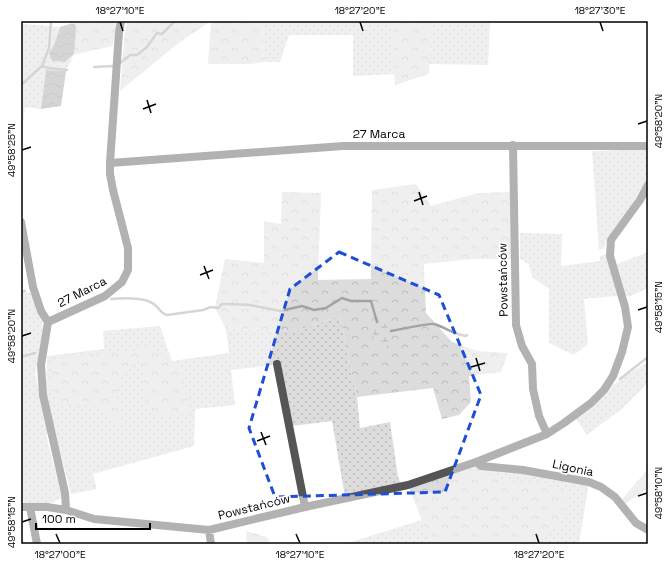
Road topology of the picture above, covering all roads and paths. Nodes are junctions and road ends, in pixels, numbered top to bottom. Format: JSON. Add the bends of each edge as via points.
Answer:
{"nodes":[{"id":1,"x":121,"y":21,"type":"edge"},
{"id":2,"x":512,"y":145,"type":"junction"},
{"id":3,"x":648,"y":146,"type":"edge"},
{"id":4,"x":110,"y":162,"type":"junction"},
{"id":5,"x":648,"y":185,"type":"edge"},
{"id":6,"x":21,"y":222,"type":"edge"},
{"id":7,"x":48,"y":322,"type":"junction"},
{"id":8,"x":277,"y":364,"type":"dead end"},
{"id":9,"x":547,"y":434,"type":"junction"},
{"id":10,"x":476,"y":462,"type":"junction"},
{"id":11,"x":21,"y":507,"type":"edge"},
{"id":12,"x":30,"y":507,"type":"junction"},
{"id":13,"x":305,"y":507,"type":"junction"},
{"id":14,"x":66,"y":510,"type":"junction"},
{"id":15,"x":209,"y":530,"type":"junction"},
{"id":16,"x":648,"y":530,"type":"edge"},
{"id":17,"x":37,"y":544,"type":"edge"},
{"id":18,"x":211,"y":544,"type":"edge"}],
"edges":[{"from":1,"to":4,"type":"street","name":"27 Marca"},
{"from":2,"to":3,"type":"street","name":"27 Marca"},
{"from":2,"to":4,"type":"street","name":"27 Marca","via":[[343,146]]},
{"from":2,"to":9,"type":"street","name":"Powstańców","via":[[516,325],[522,346],[532,364],[533,390]]},
{"from":4,"to":7,"type":"street","name":"27 Marca","via":[[113,190],[128,248],[128,270],[122,282],[105,296]]},
{"from":5,"to":9,"type":"street","name":"Powstańców","via":[[611,240],[610,256],[625,307],[628,327],[613,376],[591,403]]},
{"from":6,"to":7,"type":"street","name":"27 Marca","via":[[33,288]]},
{"from":7,"to":14,"type":"street","via":[[41,365],[43,395],[65,493]]},
{"from":8,"to":13,"type":"street","name":"Powstańców"},
{"from":9,"to":10,"type":"street","name":"Powstańców"},
{"from":10,"to":13,"type":"street","name":"Powstańców","via":[[408,485]]},
{"from":10,"to":16,"type":"street","name":"Ligonia","via":[[482,466],[536,472],[589,482],[614,497],[636,523]]},
{"from":11,"to":12,"type":"street","name":"Powstańców"},
{"from":12,"to":14,"type":"street","name":"Powstańców"},
{"from":12,"to":17,"type":"street"},
{"from":13,"to":15,"type":"street","name":"Powstańców"},
{"from":14,"to":15,"type":"street","name":"Powstańców","via":[[94,519]]},
{"from":15,"to":18,"type":"street","name":"Powstańców"}]}
